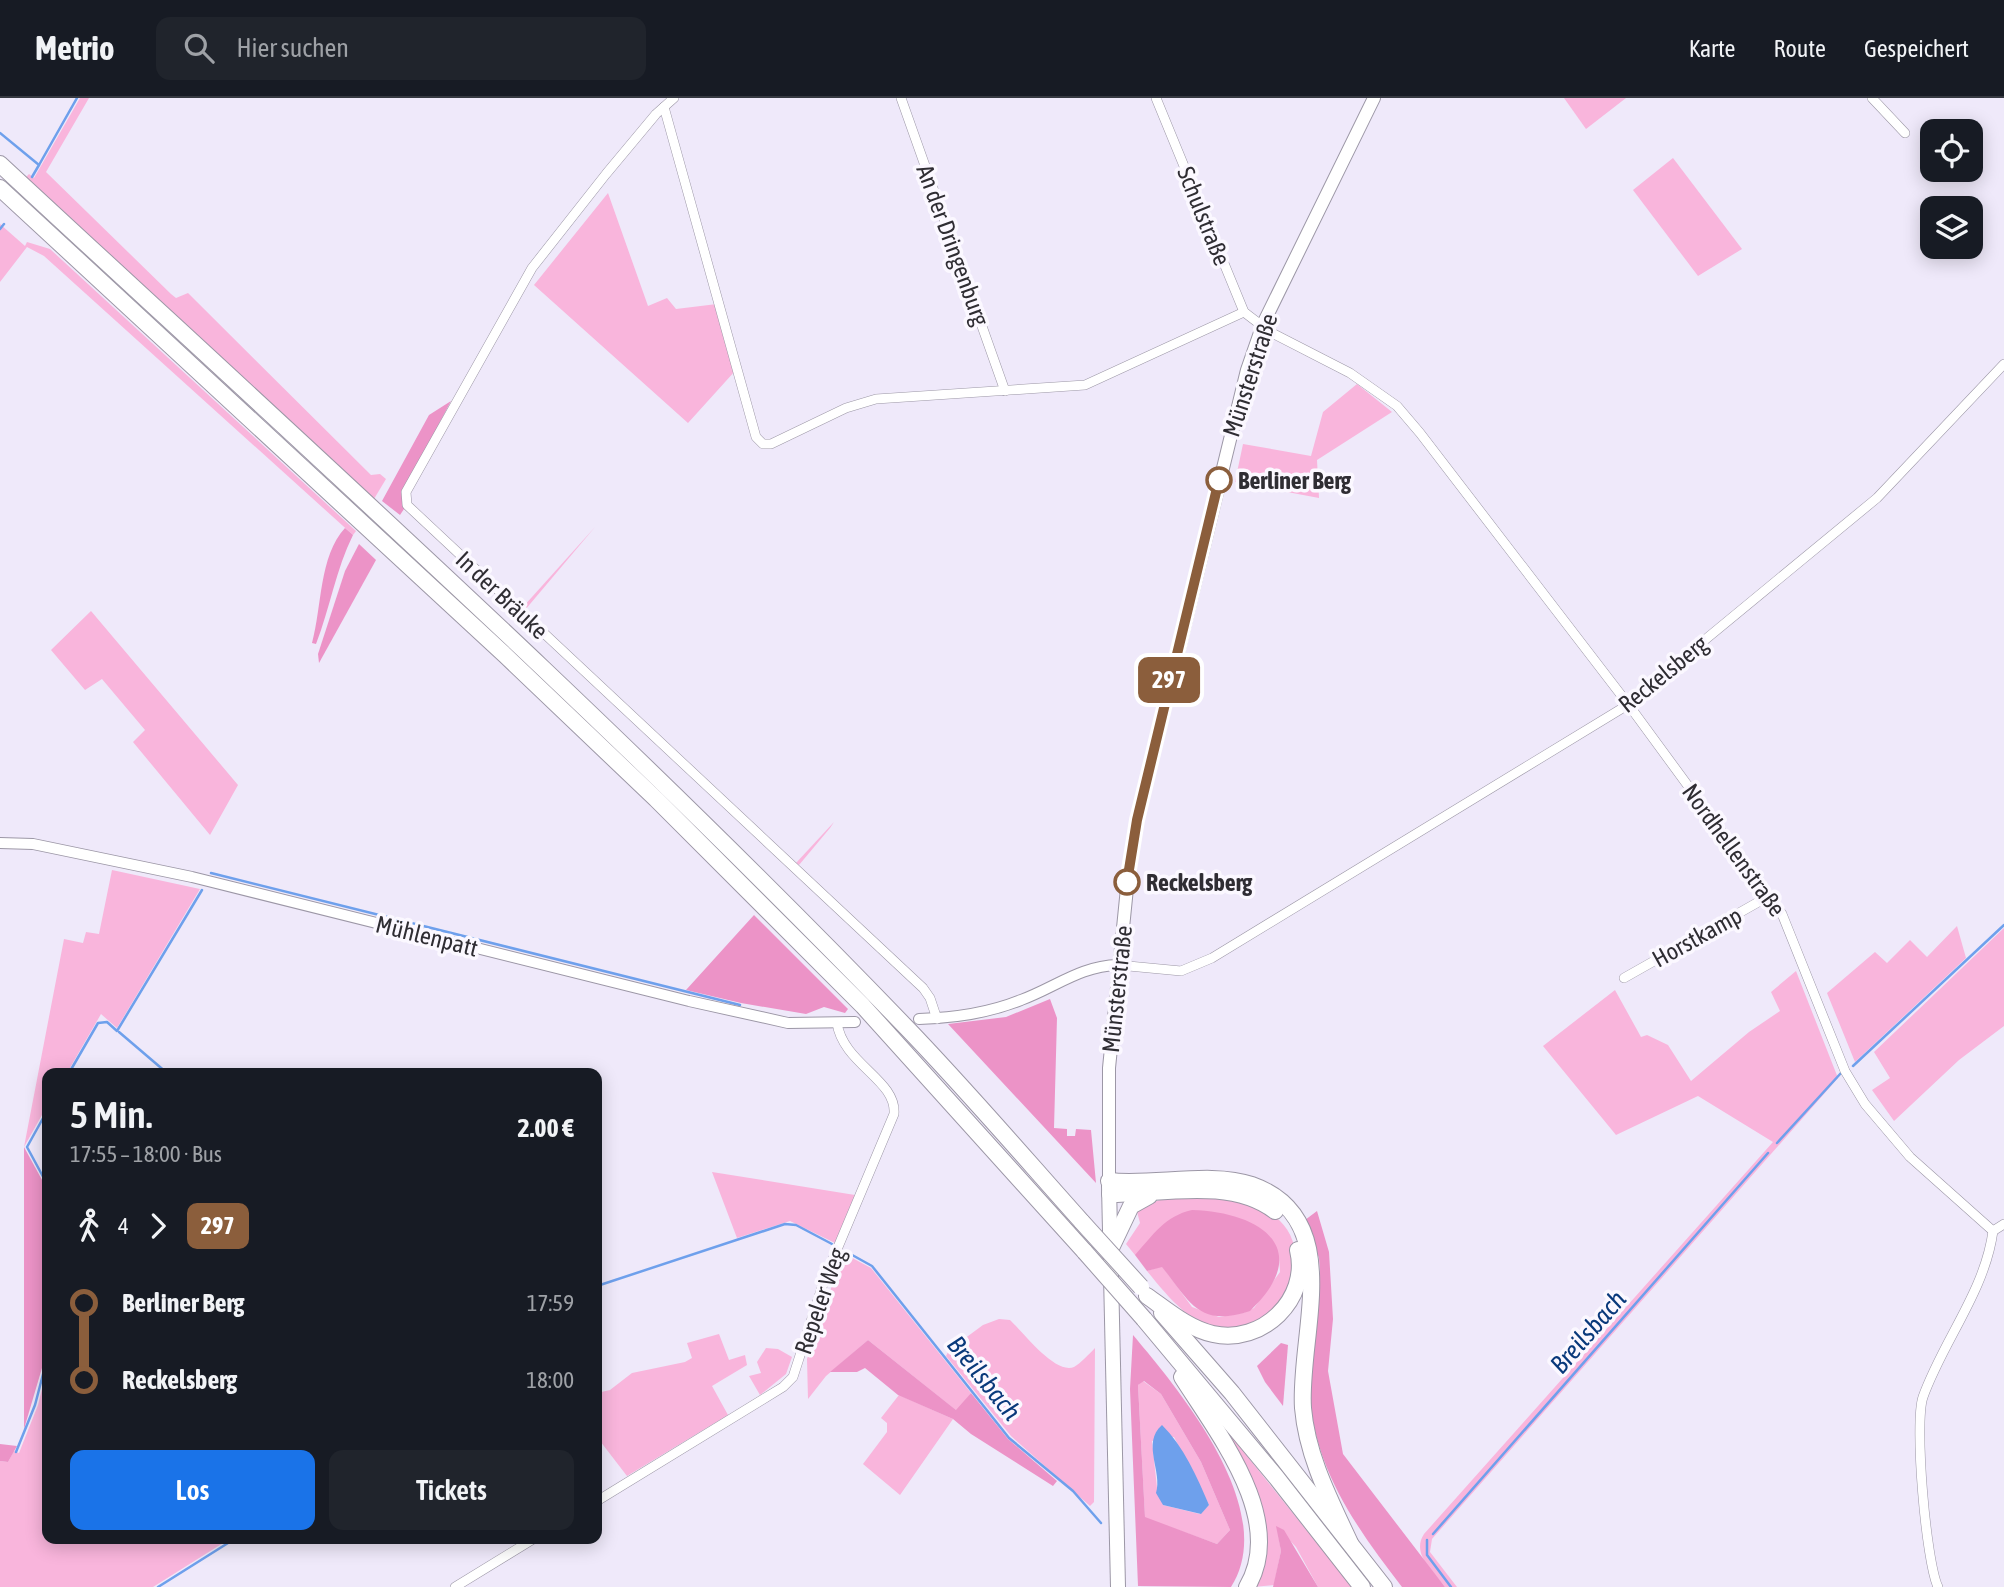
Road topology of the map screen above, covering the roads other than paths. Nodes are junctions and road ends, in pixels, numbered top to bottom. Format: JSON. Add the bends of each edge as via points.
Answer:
{"nodes":[{"id":1,"x":674,"y":98,"type":"edge"},
{"id":2,"x":901,"y":98,"type":"edge"},
{"id":3,"x":1156,"y":98,"type":"edge"},
{"id":4,"x":1374,"y":98,"type":"edge"},
{"id":5,"x":1872,"y":98,"type":"edge"},
{"id":6,"x":664,"y":107,"type":"junction"},
{"id":7,"x":1905,"y":133,"type":"dead end"},
{"id":8,"x":0,"y":164,"type":"edge"},
{"id":9,"x":0,"y":188,"type":"edge"},
{"id":10,"x":1244,"y":312,"type":"junction"},
{"id":11,"x":1263,"y":324,"type":"junction"},
{"id":12,"x":2004,"y":364,"type":"edge"},
{"id":13,"x":1005,"y":391,"type":"junction"},
{"id":14,"x":1628,"y":704,"type":"junction"},
{"id":15,"x":0,"y":843,"type":"edge"},
{"id":16,"x":1769,"y":896,"type":"junction"},
{"id":17,"x":1118,"y":965,"type":"junction"},
{"id":18,"x":1624,"y":978,"type":"dead end"},
{"id":19,"x":919,"y":1019,"type":"dead end"},
{"id":20,"x":937,"y":1019,"type":"junction"},
{"id":21,"x":855,"y":1022,"type":"dead end"},
{"id":22,"x":837,"y":1023,"type":"junction"},
{"id":23,"x":1110,"y":1187,"type":"junction"},
{"id":24,"x":1168,"y":1193,"type":"junction"},
{"id":25,"x":2004,"y":1224,"type":"edge"},
{"id":26,"x":1993,"y":1231,"type":"junction"},
{"id":27,"x":1111,"y":1248,"type":"junction"},
{"id":28,"x":1144,"y":1291,"type":"junction"},
{"id":29,"x":1148,"y":1323,"type":"junction"},
{"id":30,"x":602,"y":1497,"type":"edge"},
{"id":31,"x":1350,"y":1543,"type":"junction"},
{"id":32,"x":525,"y":1544,"type":"edge"},
{"id":33,"x":455,"y":1587,"type":"edge"},
{"id":34,"x":1118,"y":1587,"type":"edge"},
{"id":35,"x":1247,"y":1587,"type":"edge"},
{"id":36,"x":1362,"y":1587,"type":"edge"},
{"id":37,"x":1384,"y":1587,"type":"edge"},
{"id":38,"x":1938,"y":1587,"type":"edge"}],
"edges":[{"from":1,"to":6,"type":"street","name":"In der Bräuke"},
{"from":2,"to":13,"type":"street","name":"An der Dringenburg"},
{"from":3,"to":10,"type":"street","name":"Schulstraße"},
{"from":4,"to":11,"type":"main road","name":"Münsterstraße"},
{"from":5,"to":7,"type":"street"},
{"from":6,"to":13,"type":"street","via":[[756,437],[763,444],[876,399]]},
{"from":6,"to":20,"type":"street","name":"In der Bräuke","via":[[532,268],[406,492],[407,505],[923,988]]},
{"from":8,"to":28,"type":"highway","bridge":true,"via":[[517,643],[719,838],[906,1026]]},
{"from":9,"to":29,"type":"highway","bridge":true,"via":[[656,799],[863,1006]]},
{"from":10,"to":11,"type":"street"},
{"from":10,"to":13,"type":"street","via":[[1085,385]]},
{"from":11,"to":14,"type":"street","name":"Nordhellenstraße","via":[[1270,332],[1350,373],[1397,406]]},
{"from":11,"to":17,"type":"main road","name":"Münsterstraße","via":[[1247,370],[1140,806]]},
{"from":12,"to":14,"type":"street","name":"Reckelsberg","via":[[1877,498]]},
{"from":14,"to":16,"type":"street","name":"Nordhellenstraße"},
{"from":14,"to":17,"type":"street","name":"Reckelsberg","via":[[1212,958],[1181,971]]},
{"from":15,"to":22,"type":"street","name":"Mühlenpatt","via":[[33,844],[192,877],[775,1020]]},
{"from":16,"to":18,"type":"street","name":"Horstkamp"},
{"from":16,"to":26,"type":"street","name":"Nordhellenstraße","via":[[1782,914],[1859,1096],[1910,1157]]},
{"from":17,"to":20,"type":"street","via":[[1093,966],[1020,1001],[990,1010]]},
{"from":17,"to":23,"type":"main road","name":"Münsterstraße","via":[[1109,1068]]},
{"from":19,"to":20,"type":"street"},
{"from":21,"to":22,"type":"street","name":"Mühlenpatt"},
{"from":22,"to":30,"type":"street","name":"Repeler Weg","via":[[846,1050],[891,1096],[894,1114],[825,1278],[793,1377]]},
{"from":23,"to":24,"type":"highway"},
{"from":23,"to":27,"type":"main road","name":"Münsterstraße"},
{"from":23,"to":31,"type":"highway","via":[[1219,1180],[1251,1185],[1275,1197],[1294,1216],[1304,1231],[1312,1283],[1303,1409],[1319,1476]]},
{"from":24,"to":27,"type":"highway","via":[[1144,1197],[1130,1206]]},
{"from":24,"to":28,"type":"highway","via":[[1213,1191],[1265,1203],[1294,1234],[1299,1278],[1287,1305],[1269,1323],[1234,1335],[1202,1331]]},
{"from":25,"to":26,"type":"street"},
{"from":26,"to":38,"type":"street","via":[[1979,1278],[1922,1400],[1927,1541]]},
{"from":27,"to":34,"type":"main road","name":"Münsterstraße"},
{"from":28,"to":31,"type":"highway","via":[[1232,1393]]},
{"from":29,"to":35,"type":"highway","via":[[1217,1432],[1256,1514],[1261,1545]]},
{"from":29,"to":36,"type":"highway"},
{"from":31,"to":37,"type":"highway"},
{"from":32,"to":33,"type":"street"}]}
